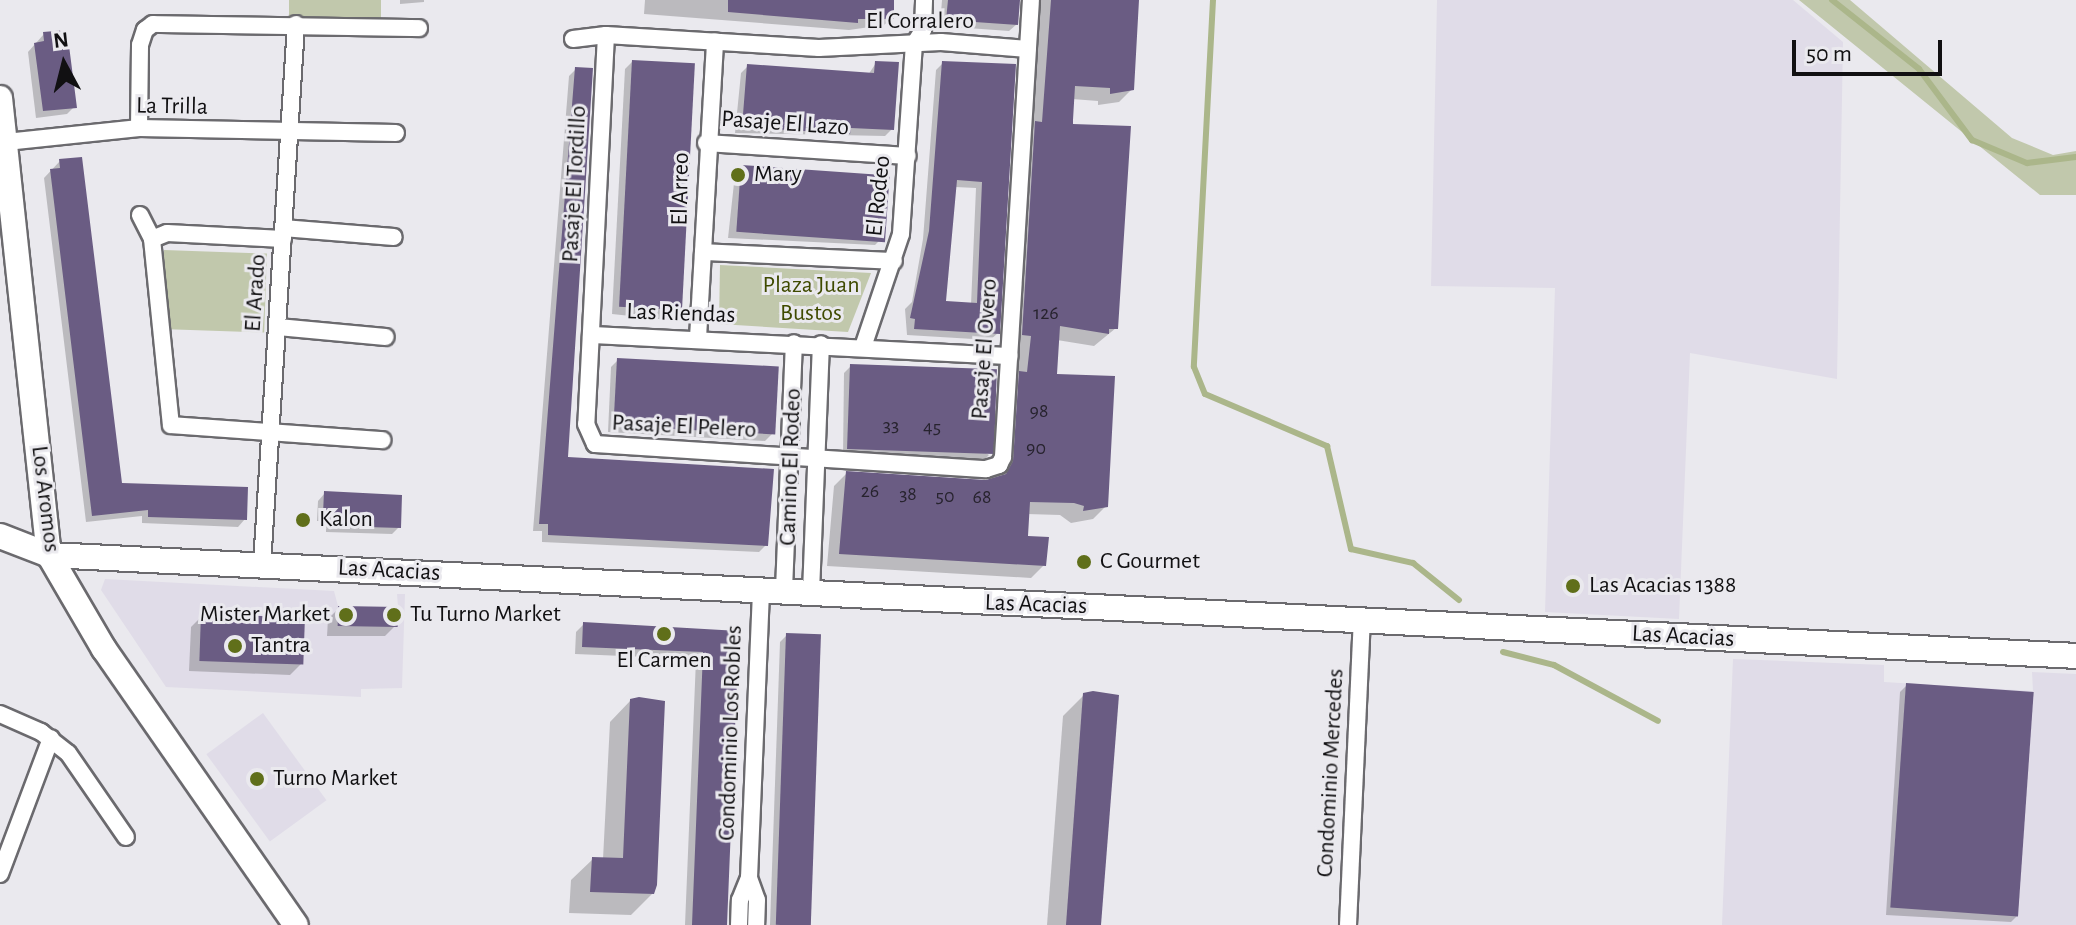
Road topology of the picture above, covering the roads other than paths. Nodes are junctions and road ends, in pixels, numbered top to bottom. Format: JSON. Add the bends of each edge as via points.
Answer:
{"nodes":[{"id":1,"x":924,"y":0,"type":"edge"},
{"id":2,"x":1031,"y":0,"type":"edge"},
{"id":3,"x":296,"y":24,"type":"junction"},
{"id":4,"x":419,"y":28,"type":"dead end"},
{"id":5,"x":606,"y":35,"type":"junction"},
{"id":6,"x":573,"y":39,"type":"dead end"},
{"id":7,"x":715,"y":41,"type":"junction"},
{"id":8,"x":914,"y":44,"type":"junction"},
{"id":9,"x":1028,"y":49,"type":"junction"},
{"id":10,"x":0,"y":98,"type":"edge"},
{"id":11,"x":139,"y":128,"type":"junction"},
{"id":12,"x":396,"y":133,"type":"dead end"},
{"id":13,"x":290,"y":135,"type":"junction"},
{"id":14,"x":6,"y":142,"type":"junction"},
{"id":15,"x":706,"y":143,"type":"junction"},
{"id":16,"x":908,"y":156,"type":"junction"},
{"id":17,"x":140,"y":215,"type":"dead end"},
{"id":18,"x":283,"y":234,"type":"junction"},
{"id":19,"x":394,"y":237,"type":"dead end"},
{"id":20,"x":152,"y":239,"type":"junction"},
{"id":21,"x":703,"y":252,"type":"junction"},
{"id":22,"x":894,"y":261,"type":"junction"},
{"id":23,"x":278,"y":327,"type":"junction"},
{"id":24,"x":591,"y":335,"type":"junction"},
{"id":25,"x":386,"y":337,"type":"dead end"},
{"id":26,"x":698,"y":338,"type":"junction"},
{"id":27,"x":794,"y":343,"type":"junction"},
{"id":28,"x":821,"y":344,"type":"junction"},
{"id":29,"x":863,"y":347,"type":"junction"},
{"id":30,"x":1009,"y":356,"type":"junction"},
{"id":31,"x":271,"y":430,"type":"junction"},
{"id":32,"x":382,"y":440,"type":"dead end"},
{"id":33,"x":788,"y":457,"type":"junction"},
{"id":34,"x":815,"y":458,"type":"junction"},
{"id":35,"x":0,"y":536,"type":"edge"},
{"id":36,"x":49,"y":555,"type":"junction"},
{"id":37,"x":262,"y":565,"type":"junction"},
{"id":38,"x":772,"y":590,"type":"junction"},
{"id":39,"x":811,"y":592,"type":"junction"},
{"id":40,"x":1362,"y":622,"type":"junction"},
{"id":41,"x":2076,"y":656,"type":"edge"},
{"id":42,"x":0,"y":714,"type":"edge"},
{"id":43,"x":51,"y":738,"type":"junction"},
{"id":44,"x":126,"y":837,"type":"dead end"},
{"id":45,"x":0,"y":874,"type":"edge"},
{"id":46,"x":749,"y":878,"type":"junction"},
{"id":47,"x":296,"y":925,"type":"edge"},
{"id":48,"x":739,"y":925,"type":"edge"},
{"id":49,"x":756,"y":925,"type":"edge"},
{"id":50,"x":1348,"y":925,"type":"edge"}],
"edges":[{"from":1,"to":8,"type":"street","name":"El Rodeo","via":[[923,30]]},
{"from":2,"to":9,"type":"street","name":"Pasaje El Overo"},
{"from":3,"to":4,"type":"street"},
{"from":3,"to":11,"type":"street","via":[[162,22],[145,30]]},
{"from":3,"to":13,"type":"street","name":"El Arado"},
{"from":5,"to":6,"type":"street","name":"El Corralero"},
{"from":5,"to":7,"type":"street","name":"El Corralero"},
{"from":5,"to":24,"type":"street","name":"Pasaje El Tordillo"},
{"from":7,"to":8,"type":"street","name":"El Corralero","via":[[819,48]]},
{"from":7,"to":15,"type":"street","name":"El Arreo"},
{"from":8,"to":9,"type":"street","name":"El Corralero"},
{"from":8,"to":16,"type":"street","name":"El Rodeo"},
{"from":9,"to":30,"type":"street","name":"Pasaje El Overo"},
{"from":10,"to":14,"type":"street","name":"Los Aromos"},
{"from":11,"to":13,"type":"street","name":"La Trilla"},
{"from":11,"to":14,"type":"street","name":"La Trilla"},
{"from":12,"to":13,"type":"street","name":"La Trilla","via":[[309,128]]},
{"from":13,"to":18,"type":"street","name":"El Arado"},
{"from":14,"to":36,"type":"street","name":"Los Aromos"},
{"from":15,"to":16,"type":"street","name":"Pasaje El Lazo"},
{"from":15,"to":21,"type":"street","name":"El Arreo"},
{"from":16,"to":22,"type":"street","name":"El Rodeo"},
{"from":17,"to":20,"type":"street"},
{"from":18,"to":19,"type":"street"},
{"from":18,"to":20,"type":"street","via":[[167,233]]},
{"from":18,"to":23,"type":"street","name":"El Arado"},
{"from":20,"to":31,"type":"street","via":[[171,425]]},
{"from":21,"to":22,"type":"street"},
{"from":21,"to":26,"type":"street","name":"El Arreo"},
{"from":22,"to":29,"type":"street","name":"El Rodeo"},
{"from":23,"to":25,"type":"street"},
{"from":23,"to":31,"type":"street","name":"El Arado"},
{"from":24,"to":26,"type":"street","name":"Las Riendas"},
{"from":24,"to":33,"type":"street","name":"Pasaje El Pelero","via":[[586,424],[595,444]]},
{"from":26,"to":27,"type":"street","name":"Las Riendas"},
{"from":27,"to":28,"type":"street","name":"Las Riendas"},
{"from":27,"to":33,"type":"street","name":"Camino El Rodeo"},
{"from":28,"to":29,"type":"street","name":"Las Riendas"},
{"from":28,"to":34,"type":"street","name":"Camino El Rodeo"},
{"from":29,"to":30,"type":"street","name":"Las Riendas"},
{"from":30,"to":34,"type":"street","name":"Pasaje El Overo","via":[[999,465],[986,469]]},
{"from":31,"to":32,"type":"street"},
{"from":31,"to":37,"type":"street","name":"El Arado"},
{"from":33,"to":34,"type":"street"},
{"from":33,"to":38,"type":"street","name":"Camino El Rodeo"},
{"from":34,"to":39,"type":"street","name":"Camino El Rodeo"},
{"from":35,"to":36,"type":"street","name":"Las Acacias"},
{"from":36,"to":37,"type":"street","name":"Las Acacias"},
{"from":36,"to":47,"type":"street","name":"Los Aromos","via":[[104,649]]},
{"from":37,"to":38,"type":"street","name":"Las Acacias"},
{"from":38,"to":39,"type":"street","name":"Las Acacias"},
{"from":38,"to":46,"type":"street","name":"Condominio Los Robles"},
{"from":39,"to":40,"type":"street","name":"Las Acacias"},
{"from":40,"to":41,"type":"street","name":"Las Acacias"},
{"from":40,"to":50,"type":"street","name":"Condominio Mercedes"},
{"from":42,"to":43,"type":"street"},
{"from":43,"to":44,"type":"street","via":[[68,753]]},
{"from":43,"to":45,"type":"street"},
{"from":46,"to":48,"type":"street","name":"Condominio Los Robles","via":[[740,900]]},
{"from":46,"to":49,"type":"street","name":"Condominio Los Robles","via":[[757,900]]}]}
